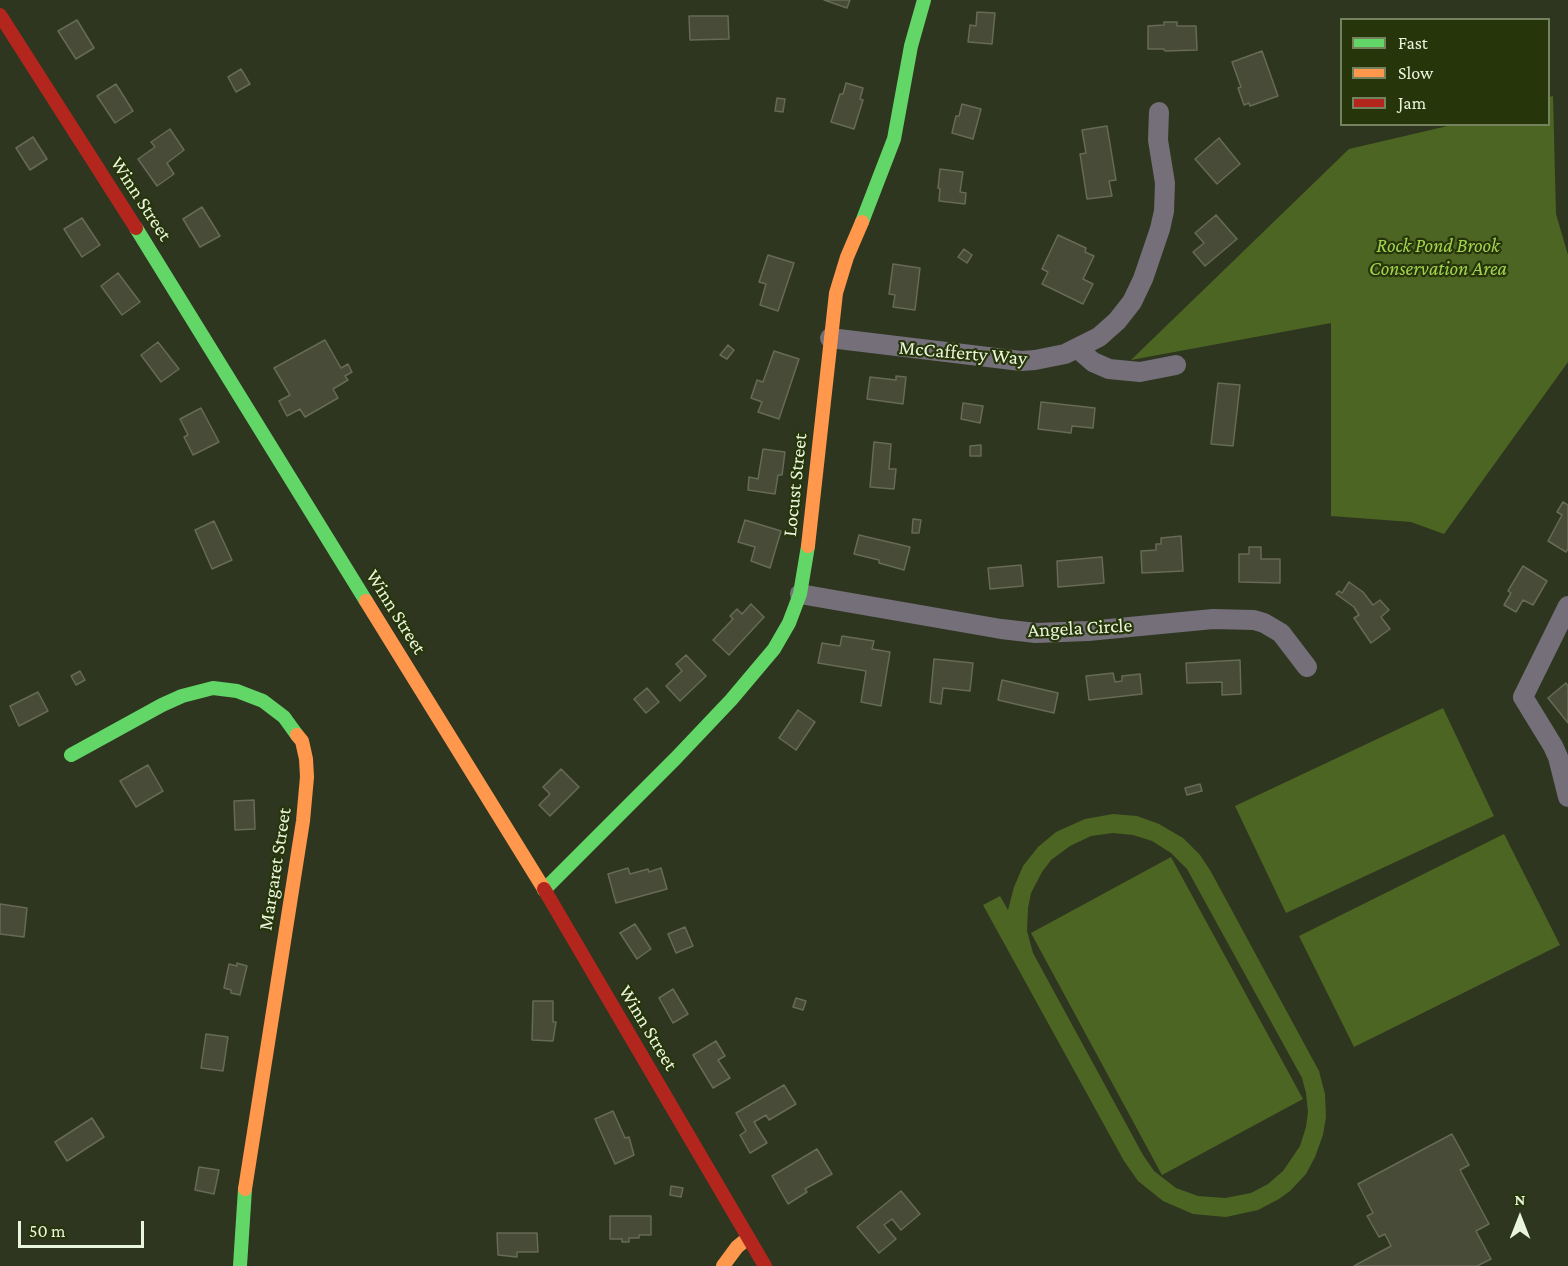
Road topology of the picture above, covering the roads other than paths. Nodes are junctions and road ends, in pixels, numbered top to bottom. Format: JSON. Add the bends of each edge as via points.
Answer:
{"nodes":[{"id":1,"x":924,"y":0,"type":"edge"},
{"id":2,"x":0,"y":15,"type":"edge"},
{"id":3,"x":1159,"y":112,"type":"dead end"},
{"id":4,"x":830,"y":338,"type":"junction"},
{"id":5,"x":1078,"y":349,"type":"junction"},
{"id":6,"x":1176,"y":365,"type":"dead end"},
{"id":7,"x":800,"y":594,"type":"junction"},
{"id":8,"x":1568,"y":606,"type":"edge"},
{"id":9,"x":1306,"y":667,"type":"dead end"},
{"id":10,"x":71,"y":755,"type":"dead end"},
{"id":11,"x":1568,"y":797,"type":"edge"},
{"id":12,"x":544,"y":890,"type":"junction"},
{"id":13,"x":748,"y":1238,"type":"junction"},
{"id":14,"x":240,"y":1266,"type":"edge"},
{"id":15,"x":723,"y":1266,"type":"edge"},
{"id":16,"x":765,"y":1266,"type":"edge"}],
"edges":[{"from":1,"to":4,"type":"street","name":"Locust Street","via":[[910,46],[894,139],[843,268]]},
{"from":2,"to":12,"type":"street","name":"Winn Street","via":[[162,268]]},
{"from":3,"to":5,"type":"street","name":"McCafferty Way","via":[[1165,183],[1156,242],[1138,291],[1125,312],[1109,330]]},
{"from":4,"to":5,"type":"street","name":"McCafferty Way","via":[[1021,361]]},
{"from":4,"to":7,"type":"street","name":"Locust Street"},
{"from":5,"to":6,"type":"street","via":[[1109,369],[1140,372]]},
{"from":7,"to":9,"type":"street","name":"Angela Circle","via":[[1036,633],[1214,619],[1254,620],[1281,633]]},
{"from":7,"to":12,"type":"street","name":"Locust Street","via":[[786,630],[761,665],[676,758]]},
{"from":8,"to":11,"type":"street","via":[[1523,697],[1555,752]]},
{"from":10,"to":14,"type":"street","name":"Margaret Street","via":[[162,705],[213,688],[263,701],[284,717],[302,741],[307,777],[303,821],[251,1146]]},
{"from":12,"to":13,"type":"street","name":"Winn Street"},
{"from":13,"to":15,"type":"street"},
{"from":13,"to":16,"type":"street","name":"Winn Street"}]}
